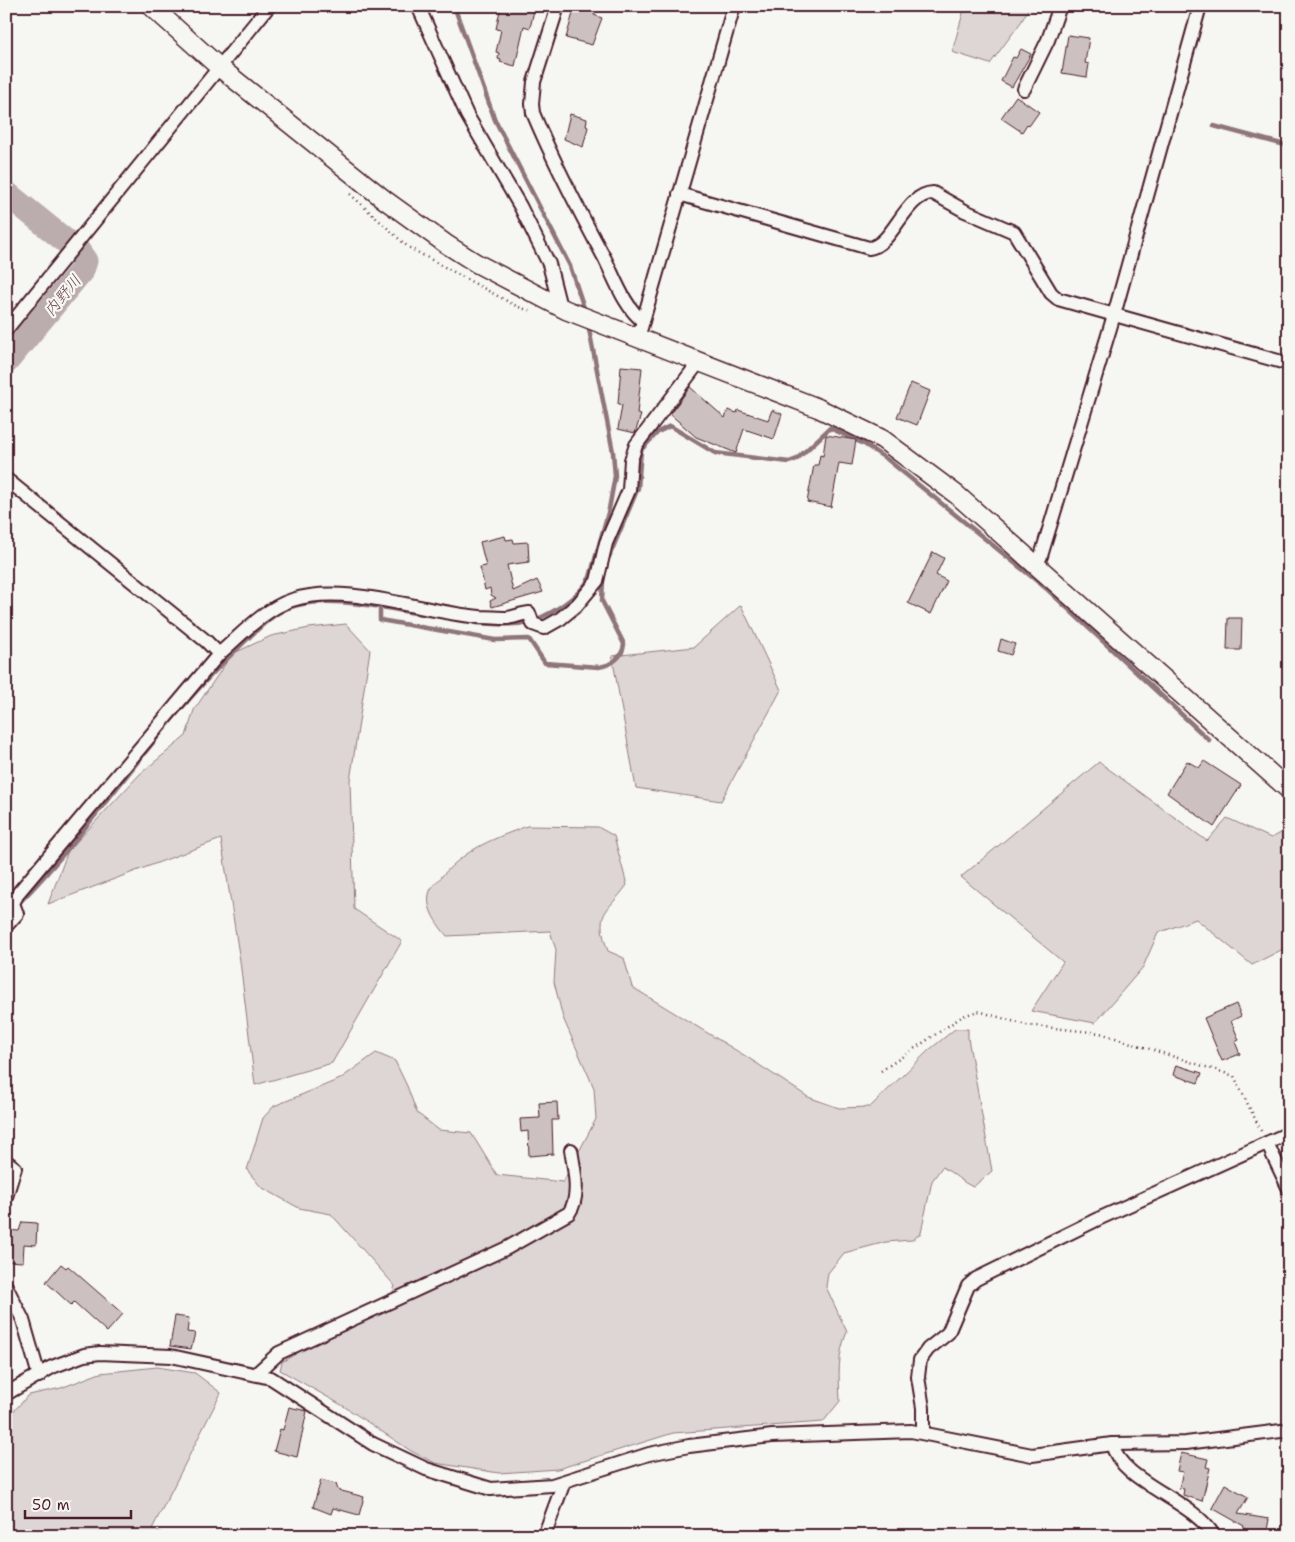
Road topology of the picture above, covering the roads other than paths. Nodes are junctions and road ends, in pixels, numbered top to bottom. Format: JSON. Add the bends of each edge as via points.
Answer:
{"nodes":[{"id":1,"x":152,"y":6,"type":"edge"},
{"id":2,"x":269,"y":6,"type":"edge"},
{"id":3,"x":418,"y":6,"type":"edge"},
{"id":4,"x":558,"y":6,"type":"edge"},
{"id":5,"x":734,"y":6,"type":"edge"},
{"id":6,"x":1060,"y":6,"type":"edge"},
{"id":7,"x":1200,"y":6,"type":"edge"},
{"id":8,"x":220,"y":67,"type":"junction"},
{"id":9,"x":1024,"y":89,"type":"dead end"},
{"id":10,"x":679,"y":194,"type":"junction"},
{"id":11,"x":560,"y":307,"type":"junction"},
{"id":12,"x":1114,"y":315,"type":"junction"},
{"id":13,"x":643,"y":321,"type":"junction"},
{"id":14,"x":6,"y":330,"type":"edge"},
{"id":15,"x":638,"y":338,"type":"junction"},
{"id":16,"x":699,"y":362,"type":"junction"},
{"id":17,"x":1289,"y":364,"type":"edge"},
{"id":18,"x":6,"y":479,"type":"edge"},
{"id":19,"x":1036,"y":565,"type":"junction"},
{"id":20,"x":219,"y":654,"type":"junction"},
{"id":21,"x":1289,"y":790,"type":"edge"},
{"id":22,"x":6,"y":926,"type":"edge"},
{"id":23,"x":1289,"y":1132,"type":"edge"},
{"id":24,"x":1267,"y":1144,"type":"junction"},
{"id":25,"x":571,"y":1150,"type":"dead end"},
{"id":26,"x":6,"y":1161,"type":"edge"},
{"id":27,"x":1289,"y":1189,"type":"edge"},
{"id":28,"x":6,"y":1198,"type":"edge"},
{"id":29,"x":6,"y":1286,"type":"edge"},
{"id":30,"x":256,"y":1374,"type":"junction"},
{"id":31,"x":39,"y":1376,"type":"junction"},
{"id":32,"x":6,"y":1394,"type":"edge"},
{"id":33,"x":1289,"y":1430,"type":"edge"},
{"id":34,"x":922,"y":1432,"type":"junction"},
{"id":35,"x":1112,"y":1444,"type":"junction"},
{"id":36,"x":564,"y":1482,"type":"junction"},
{"id":37,"x":544,"y":1536,"type":"edge"},
{"id":38,"x":1214,"y":1536,"type":"edge"}],
"edges":[{"from":1,"to":8,"type":"street"},
{"from":2,"to":8,"type":"street"},
{"from":3,"to":11,"type":"street","via":[[467,115],[520,206],[549,264]]},
{"from":4,"to":13,"type":"street","via":[[534,82],[533,114],[610,271],[632,310]]},
{"from":5,"to":10,"type":"street"},
{"from":6,"to":9,"type":"street","via":[[1048,40]]},
{"from":7,"to":12,"type":"street"},
{"from":8,"to":11,"type":"street","via":[[408,218],[476,263]]},
{"from":8,"to":14,"type":"street"},
{"from":10,"to":12,"type":"street","via":[[869,248],[880,243],[917,199],[933,193],[1014,232],[1054,297]]},
{"from":10,"to":13,"type":"street"},
{"from":11,"to":15,"type":"street"},
{"from":12,"to":17,"type":"street"},
{"from":12,"to":19,"type":"street"},
{"from":13,"to":15,"type":"street"},
{"from":15,"to":16,"type":"street"},
{"from":16,"to":19,"type":"street","via":[[818,408],[882,439],[956,495]]},
{"from":16,"to":20,"type":"street","via":[[674,392],[632,454],[629,490],[606,544],[598,581],[577,605],[548,627],[537,627],[529,613],[507,618],[478,617],[327,594],[284,604]]},
{"from":18,"to":20,"type":"street"},
{"from":19,"to":21,"type":"street"},
{"from":20,"to":22,"type":"street","via":[[14,898],[17,914]]},
{"from":23,"to":24,"type":"street"},
{"from":24,"to":27,"type":"street"},
{"from":24,"to":34,"type":"street","via":[[976,1279],[968,1286],[948,1333],[928,1349],[918,1365]]},
{"from":25,"to":30,"type":"street","via":[[575,1184],[574,1202],[569,1213],[507,1248],[279,1353]]},
{"from":26,"to":28,"type":"street","via":[[15,1168]]},
{"from":29,"to":31,"type":"street","via":[[23,1320]]},
{"from":30,"to":31,"type":"street","via":[[171,1356],[100,1353],[71,1359]]},
{"from":30,"to":36,"type":"street","via":[[271,1378],[373,1444],[426,1469],[491,1489]]},
{"from":31,"to":32,"type":"street"},
{"from":33,"to":35,"type":"street","via":[[1186,1442]]},
{"from":34,"to":35,"type":"street","via":[[1032,1455]]},
{"from":34,"to":36,"type":"street","via":[[896,1430],[772,1436],[690,1446],[632,1459]]},
{"from":35,"to":38,"type":"street","via":[[1118,1460],[1200,1518]]},
{"from":36,"to":37,"type":"street"}]}
